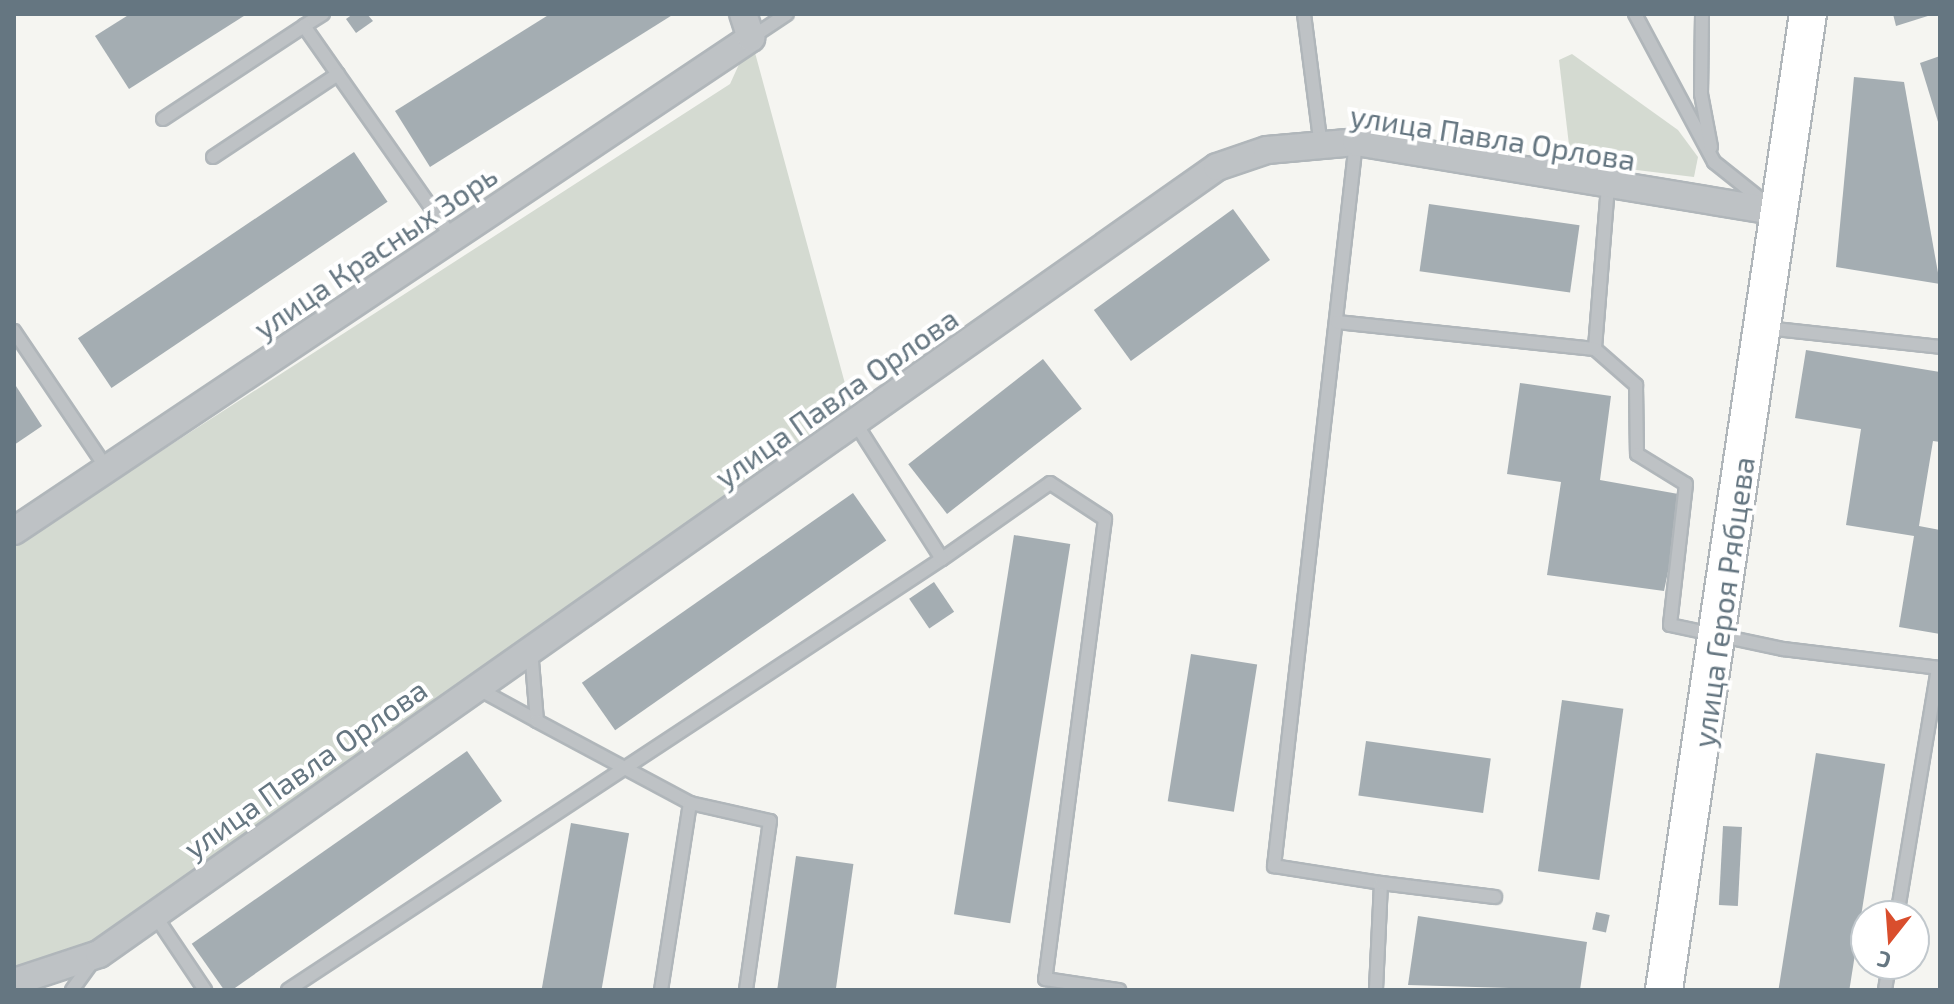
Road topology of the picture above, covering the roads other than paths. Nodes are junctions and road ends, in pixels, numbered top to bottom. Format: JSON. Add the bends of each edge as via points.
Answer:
{"nodes":[{"id":1,"x":323,"y":14,"type":"edge"},
{"id":2,"x":787,"y":14,"type":"edge"},
{"id":3,"x":1304,"y":14,"type":"edge"},
{"id":4,"x":1635,"y":14,"type":"edge"},
{"id":5,"x":1702,"y":14,"type":"edge"},
{"id":6,"x":1808,"y":14,"type":"edge"},
{"id":7,"x":304,"y":26,"type":"junction"},
{"id":8,"x":747,"y":26,"type":"edge"},
{"id":9,"x":338,"y":74,"type":"junction"},
{"id":10,"x":163,"y":119,"type":"dead end"},
{"id":11,"x":1356,"y":142,"type":"junction"},
{"id":12,"x":1321,"y":146,"type":"junction"},
{"id":13,"x":213,"y":157,"type":"dead end"},
{"id":14,"x":1714,"y":162,"type":"junction"},
{"id":15,"x":1608,"y":186,"type":"junction"},
{"id":16,"x":1777,"y":212,"type":"junction"},
{"id":17,"x":452,"y":237,"type":"junction"},
{"id":18,"x":1337,"y":322,"type":"junction"},
{"id":19,"x":1763,"y":328,"type":"junction"},
{"id":20,"x":14,"y":331,"type":"edge"},
{"id":21,"x":1940,"y":347,"type":"edge"},
{"id":22,"x":1595,"y":349,"type":"junction"},
{"id":23,"x":856,"y":424,"type":"junction"},
{"id":24,"x":107,"y":469,"type":"junction"},
{"id":25,"x":14,"y":531,"type":"edge"},
{"id":26,"x":942,"y":559,"type":"junction"},
{"id":27,"x":1719,"y":638,"type":"junction"},
{"id":28,"x":531,"y":647,"type":"junction"},
{"id":29,"x":1939,"y":668,"type":"edge"},
{"id":30,"x":475,"y":687,"type":"junction"},
{"id":31,"x":537,"y":721,"type":"junction"},
{"id":32,"x":621,"y":767,"type":"junction"},
{"id":33,"x":690,"y":803,"type":"junction"},
{"id":34,"x":1381,"y":883,"type":"junction"},
{"id":35,"x":1495,"y":897,"type":"dead end"},
{"id":36,"x":1900,"y":900,"type":"edge"},
{"id":37,"x":154,"y":914,"type":"junction"},
{"id":38,"x":99,"y":954,"type":"junction"},
{"id":39,"x":14,"y":982,"type":"edge"},
{"id":40,"x":72,"y":990,"type":"edge"},
{"id":41,"x":205,"y":990,"type":"edge"},
{"id":42,"x":288,"y":990,"type":"edge"},
{"id":43,"x":661,"y":990,"type":"edge"},
{"id":44,"x":746,"y":990,"type":"edge"},
{"id":45,"x":1119,"y":990,"type":"edge"},
{"id":46,"x":1376,"y":990,"type":"edge"},
{"id":47,"x":1664,"y":990,"type":"edge"}],
"edges":[{"from":1,"to":7,"type":"lane"},
{"from":2,"to":8,"type":"lane"},
{"from":3,"to":12,"type":"lane"},
{"from":4,"to":14,"type":"lane"},
{"from":5,"to":14,"type":"lane","via":[[1701,94]]},
{"from":6,"to":16,"type":"main road","name":"улица Героя Рябцева"},
{"from":7,"to":9,"type":"lane"},
{"from":7,"to":10,"type":"lane"},
{"from":8,"to":17,"type":"street","name":"улица Красных Зорь"},
{"from":9,"to":13,"type":"lane"},
{"from":9,"to":17,"type":"lane"},
{"from":11,"to":12,"type":"street","name":"улица Павла Орлова"},
{"from":11,"to":15,"type":"street","name":"улица Павла Орлова"},
{"from":11,"to":18,"type":"lane"},
{"from":12,"to":23,"type":"street","name":"улица Павла Орлова","via":[[1267,150],[1217,167]]},
{"from":14,"to":16,"type":"lane"},
{"from":15,"to":16,"type":"street","name":"улица Павла Орлова"},
{"from":15,"to":22,"type":"lane"},
{"from":16,"to":19,"type":"main road","name":"улица Героя Рябцева"},
{"from":17,"to":24,"type":"street","name":"улица Красных Зорь"},
{"from":18,"to":22,"type":"lane"},
{"from":18,"to":34,"type":"lane","via":[[1274,866]]},
{"from":19,"to":21,"type":"lane"},
{"from":19,"to":27,"type":"main road","name":"улица Героя Рябцева"},
{"from":20,"to":24,"type":"lane"},
{"from":22,"to":27,"type":"lane","via":[[1636,385],[1637,454],[1686,484],[1670,625]]},
{"from":23,"to":26,"type":"lane"},
{"from":23,"to":28,"type":"street","name":"улица Павла Орлова"},
{"from":24,"to":25,"type":"street","name":"улица Красных Зорь"},
{"from":26,"to":32,"type":"lane"},
{"from":26,"to":45,"type":"lane","via":[[1050,483],[1105,519],[1045,979]]},
{"from":27,"to":29,"type":"lane"},
{"from":27,"to":47,"type":"main road","name":"улица Героя Рябцева"},
{"from":28,"to":30,"type":"street","name":"улица Павла Орлова"},
{"from":28,"to":31,"type":"lane"},
{"from":29,"to":36,"type":"lane"},
{"from":30,"to":31,"type":"lane"},
{"from":30,"to":37,"type":"street","name":"улица Павла Орлова"},
{"from":31,"to":32,"type":"lane"},
{"from":32,"to":33,"type":"lane"},
{"from":32,"to":42,"type":"lane"},
{"from":33,"to":43,"type":"lane"},
{"from":33,"to":44,"type":"lane","via":[[770,821]]},
{"from":34,"to":35,"type":"lane"},
{"from":34,"to":46,"type":"lane"},
{"from":37,"to":38,"type":"street","name":"улица Павла Орлова"},
{"from":37,"to":41,"type":"lane"},
{"from":38,"to":39,"type":"street","name":"улица Павла Орлова"},
{"from":38,"to":40,"type":"lane"}]}
